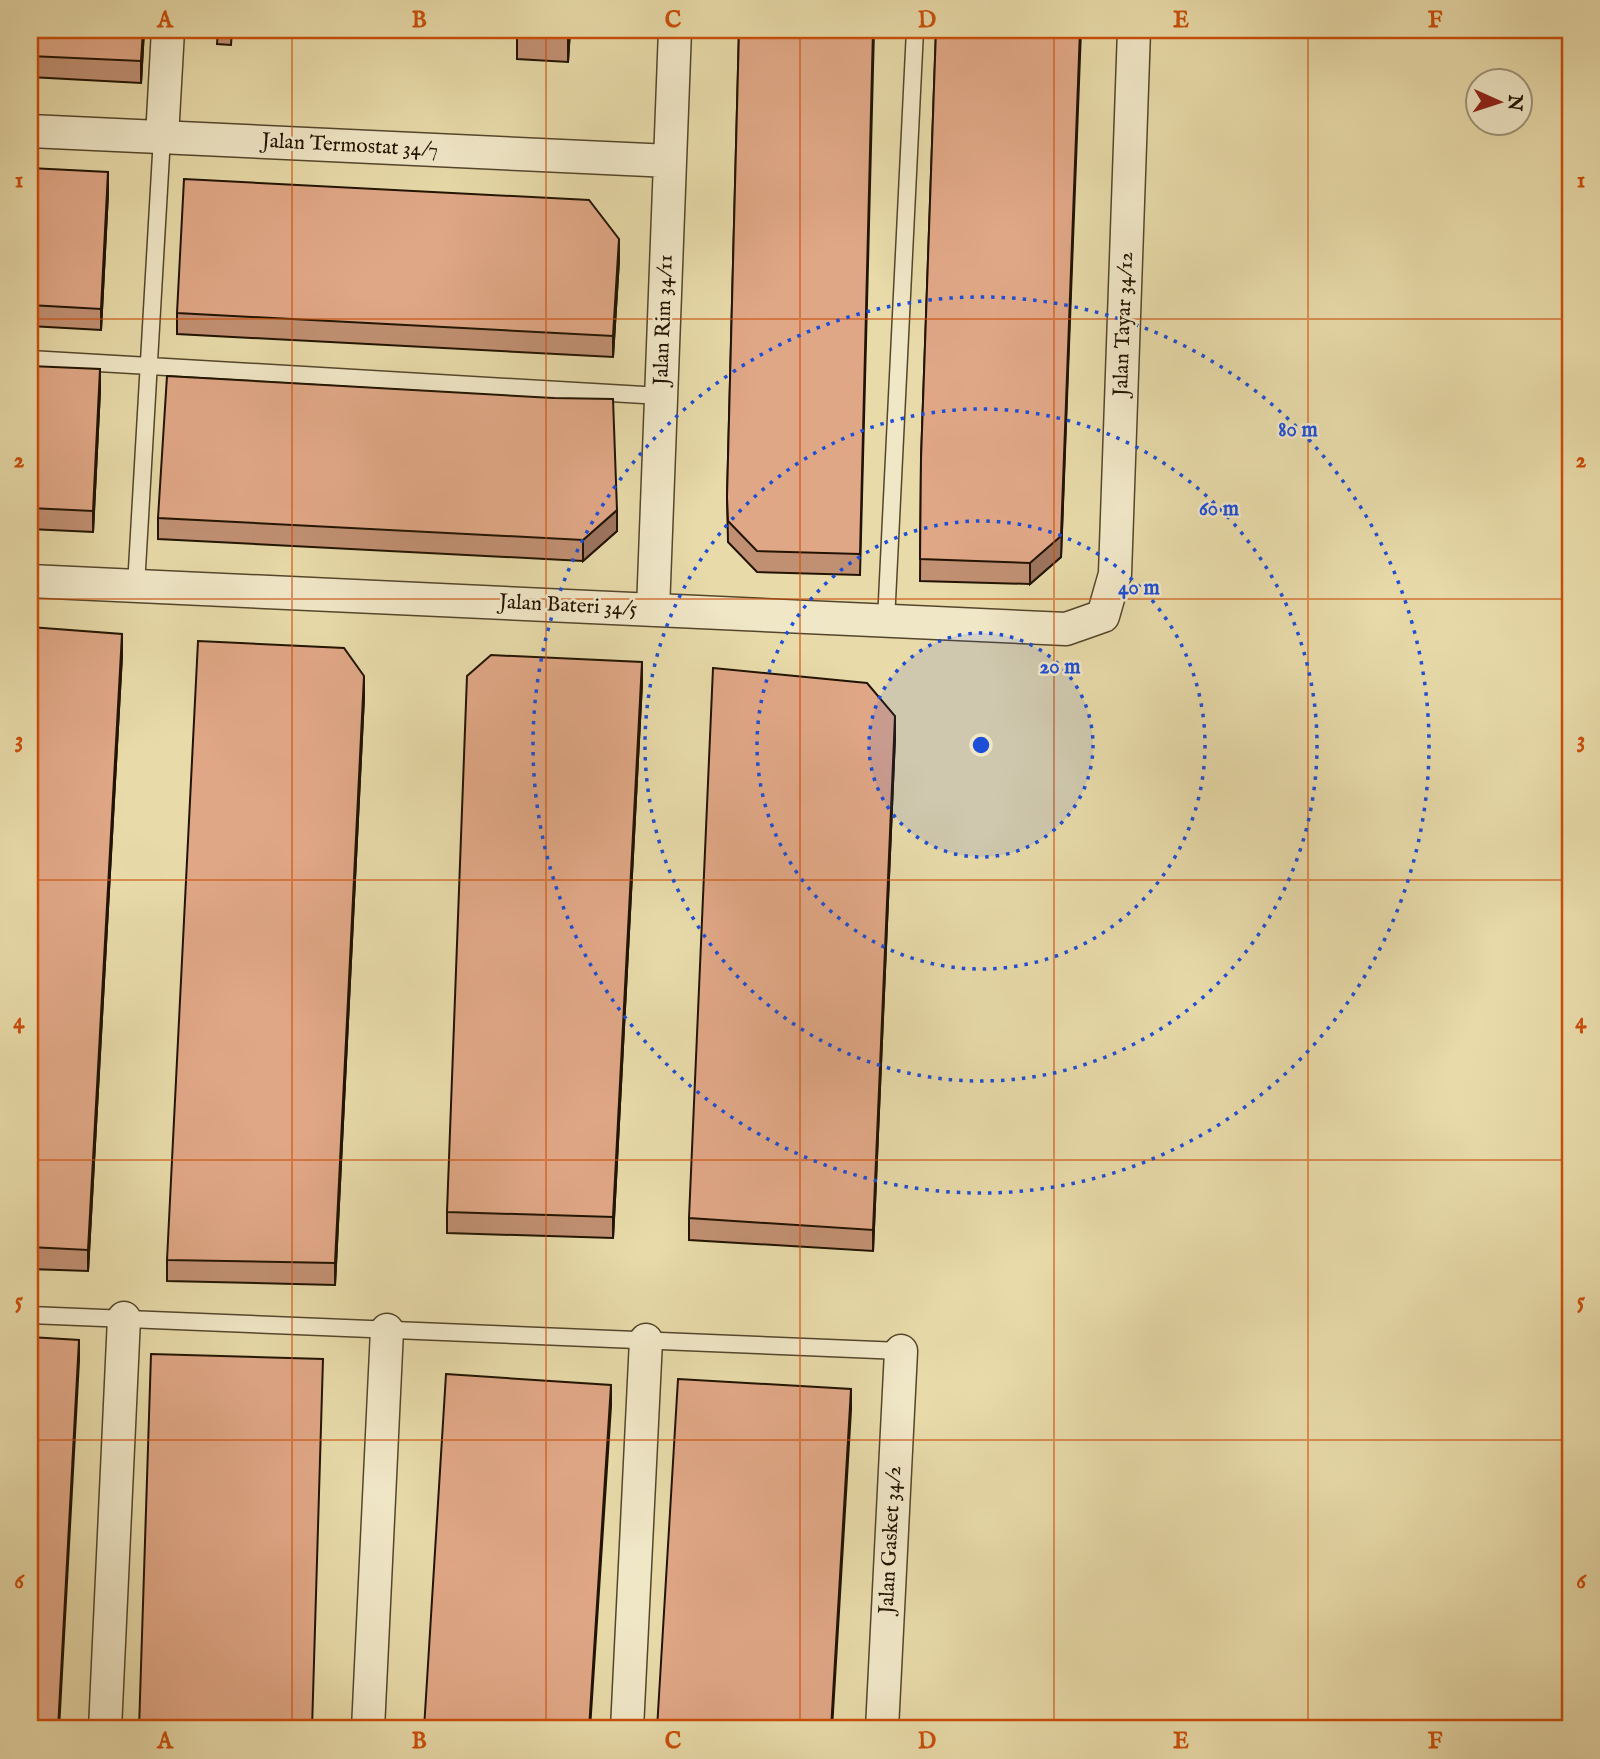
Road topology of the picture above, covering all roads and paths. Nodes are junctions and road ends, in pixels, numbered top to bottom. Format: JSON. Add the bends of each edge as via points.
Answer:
{"nodes":[{"id":1,"x":168,"y":30,"type":"edge"},
{"id":2,"x":675,"y":30,"type":"edge"},
{"id":3,"x":915,"y":30,"type":"edge"},
{"id":4,"x":1134,"y":30,"type":"edge"},
{"id":5,"x":30,"y":131,"type":"edge"},
{"id":6,"x":162,"y":137,"type":"junction"},
{"id":7,"x":670,"y":161,"type":"junction"},
{"id":8,"x":30,"y":359,"type":"edge"},
{"id":9,"x":149,"y":364,"type":"junction"},
{"id":10,"x":661,"y":396,"type":"junction"},
{"id":11,"x":30,"y":581,"type":"edge"},
{"id":12,"x":136,"y":586,"type":"junction"},
{"id":13,"x":653,"y":610,"type":"junction"},
{"id":14,"x":1103,"y":616,"type":"joint"},
{"id":15,"x":886,"y":621,"type":"junction"},
{"id":16,"x":30,"y":1315,"type":"edge"},
{"id":17,"x":124,"y":1318,"type":"junction"},
{"id":18,"x":387,"y":1330,"type":"junction"},
{"id":19,"x":646,"y":1340,"type":"junction"},
{"id":20,"x":901,"y":1351,"type":"joint"},
{"id":21,"x":105,"y":1729,"type":"edge"},
{"id":22,"x":368,"y":1729,"type":"edge"},
{"id":23,"x":627,"y":1729,"type":"edge"},
{"id":24,"x":882,"y":1729,"type":"edge"}],
"edges":[{"from":1,"to":6,"type":"street"},
{"from":2,"to":7,"type":"street","name":"Jalan Rim 34/11"},
{"from":3,"to":15,"type":"lane"},
{"from":4,"to":14,"type":"street","name":"Jalan Tayar 34/12","via":[[1115,574]]},
{"from":5,"to":6,"type":"street","name":"Jalan Termostat 34/7"},
{"from":6,"to":7,"type":"street","name":"Jalan Termostat 34/7"},
{"from":6,"to":9,"type":"lane"},
{"from":7,"to":10,"type":"street","name":"Jalan Rim 34/11"},
{"from":8,"to":9,"type":"lane"},
{"from":9,"to":10,"type":"lane"},
{"from":9,"to":12,"type":"lane"},
{"from":10,"to":13,"type":"street","name":"Jalan Rim 34/11"},
{"from":11,"to":12,"type":"street","name":"Jalan Bateri 34/5"},
{"from":12,"to":13,"type":"street","name":"Jalan Bateri 34/5"},
{"from":13,"to":15,"type":"street","name":"Jalan Bateri 34/5"},
{"from":14,"to":15,"type":"street","name":"Jalan Bateri 34/5","via":[[1066,629]]},
{"from":16,"to":17,"type":"lane"},
{"from":17,"to":18,"type":"lane"},
{"from":17,"to":21,"type":"street"},
{"from":18,"to":19,"type":"lane"},
{"from":18,"to":22,"type":"street"},
{"from":19,"to":20,"type":"lane"},
{"from":19,"to":23,"type":"street"},
{"from":20,"to":24,"type":"street","name":"Jalan Gasket 34/2"}]}
